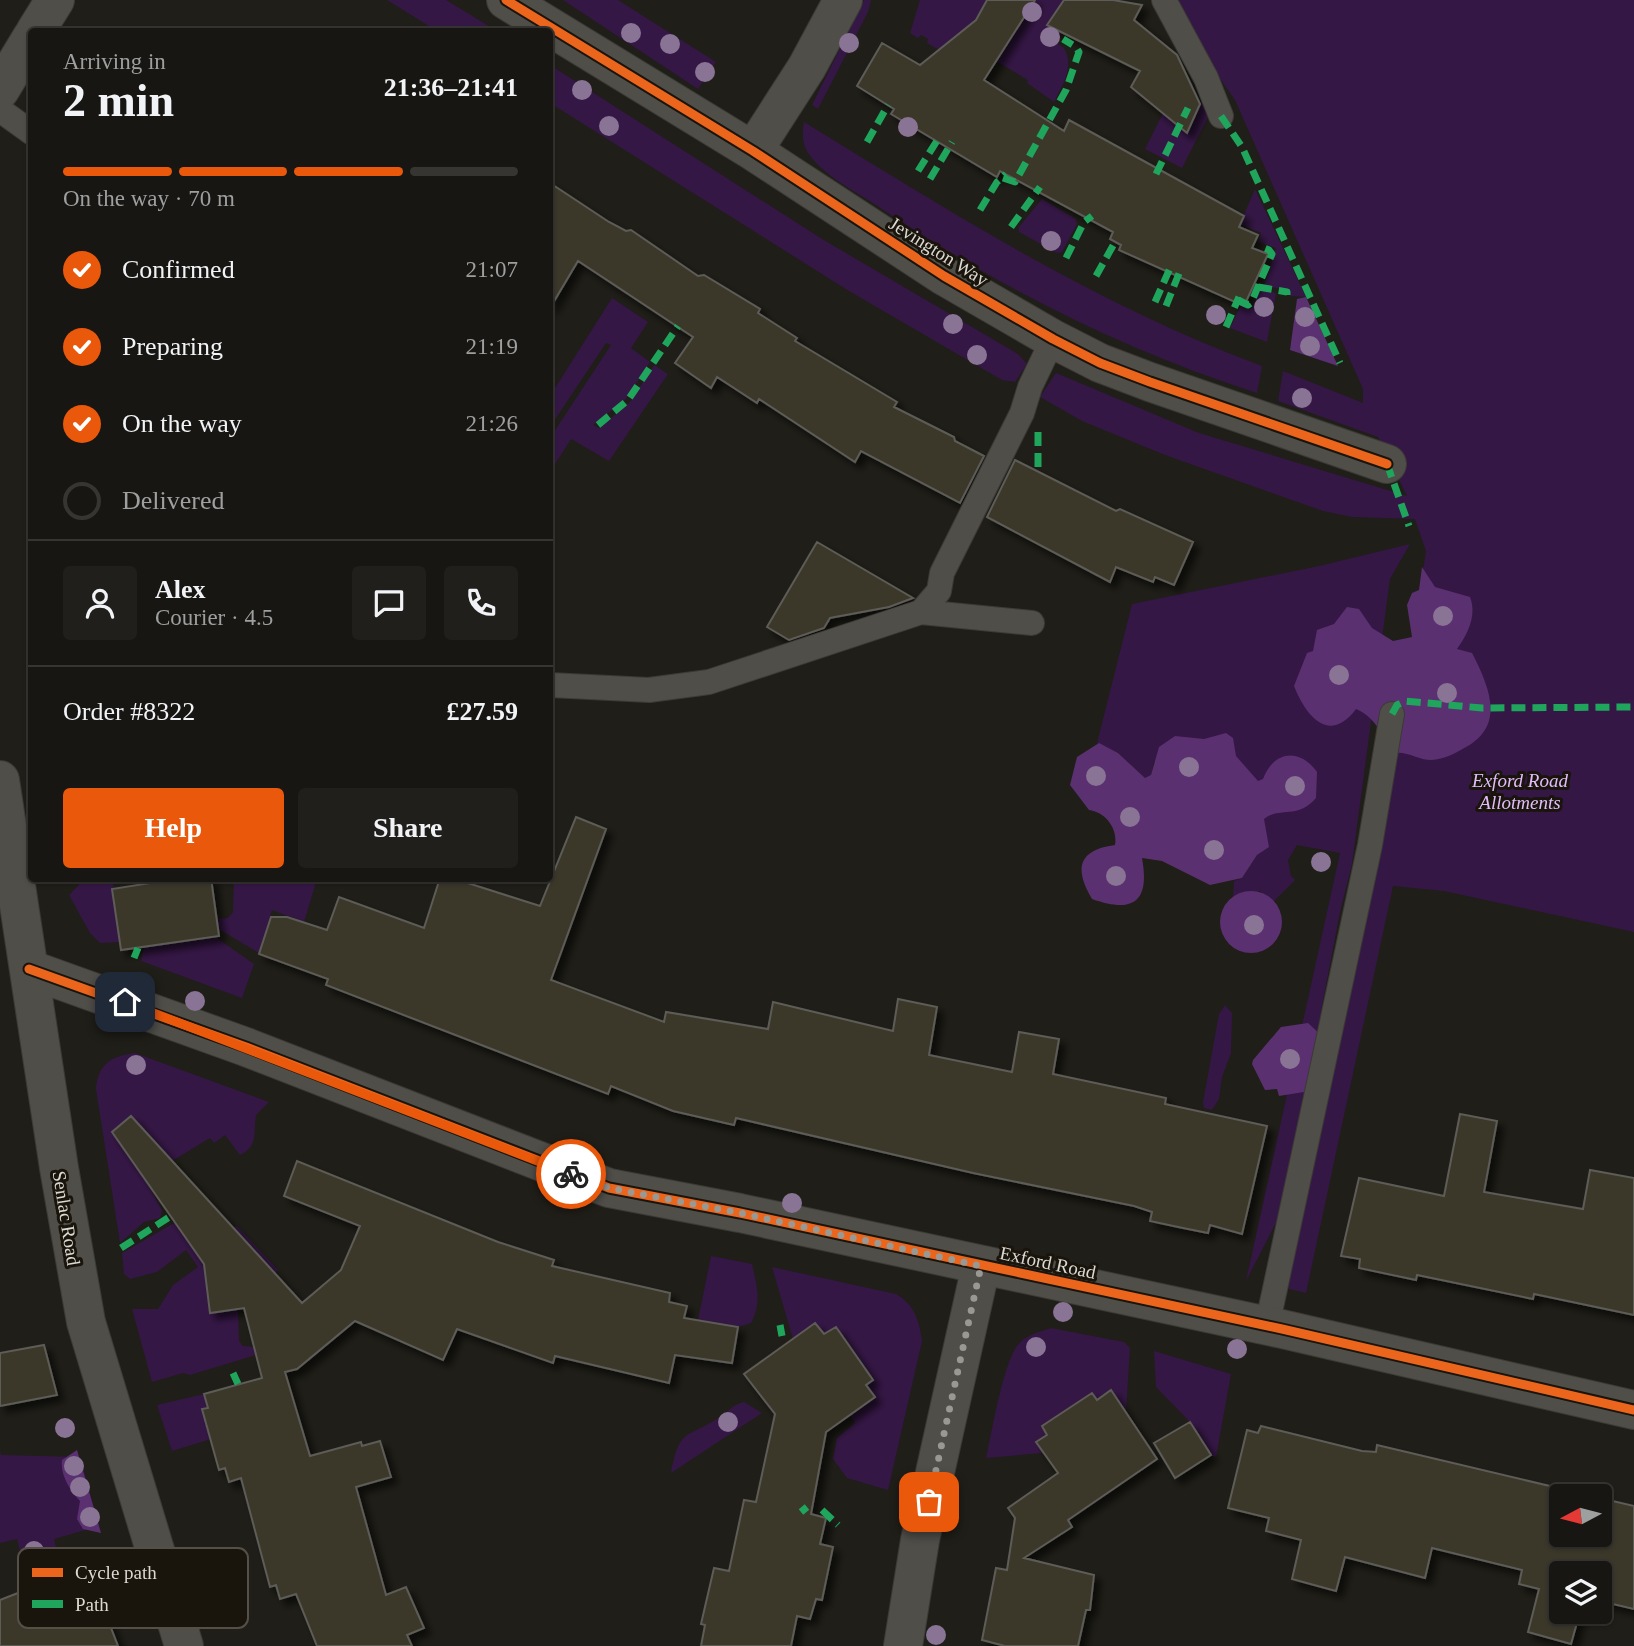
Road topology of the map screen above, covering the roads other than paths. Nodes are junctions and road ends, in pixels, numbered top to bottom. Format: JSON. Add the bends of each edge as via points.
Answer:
{"nodes":[{"id":1,"x":55,"y":0,"type":"edge"},
{"id":2,"x":506,"y":0,"type":"edge"},
{"id":3,"x":843,"y":0,"type":"edge"},
{"id":4,"x":1164,"y":0,"type":"edge"},
{"id":5,"x":38,"y":28,"type":"edge"},
{"id":6,"x":552,"y":28,"type":"edge"},
{"id":7,"x":553,"y":29,"type":"edge"},
{"id":8,"x":0,"y":110,"type":"edge"},
{"id":9,"x":1221,"y":116,"type":"dead end"},
{"id":10,"x":28,"y":130,"type":"edge"},
{"id":11,"x":753,"y":151,"type":"junction"},
{"id":12,"x":1053,"y":339,"type":"junction"},
{"id":13,"x":1387,"y":464,"type":"dead end"},
{"id":14,"x":939,"y":591,"type":"junction"},
{"id":15,"x":921,"y":612,"type":"junction"},
{"id":16,"x":957,"y":616,"type":"junction"},
{"id":17,"x":1032,"y":623,"type":"dead end"},
{"id":18,"x":553,"y":685,"type":"edge"},
{"id":19,"x":1392,"y":714,"type":"dead end"},
{"id":20,"x":0,"y":780,"type":"edge"},
{"id":21,"x":11,"y":920,"type":"edge"},
{"id":22,"x":29,"y":969,"type":"junction"},
{"id":23,"x":981,"y":1266,"type":"junction"},
{"id":24,"x":1267,"y":1326,"type":"junction"},
{"id":25,"x":1634,"y":1410,"type":"edge"},
{"id":26,"x":154,"y":1548,"type":"edge"},
{"id":27,"x":179,"y":1628,"type":"edge"},
{"id":28,"x":184,"y":1646,"type":"edge"},
{"id":29,"x":903,"y":1646,"type":"edge"}],
"edges":[{"from":1,"to":5,"type":"street"},
{"from":2,"to":6,"type":"street","name":"Jevington Way"},
{"from":3,"to":11,"type":"street"},
{"from":4,"to":9,"type":"lane"},
{"from":7,"to":11,"type":"street","name":"Jevington Way"},
{"from":8,"to":10,"type":"lane"},
{"from":11,"to":12,"type":"street","name":"Jevington Way","via":[[944,276]]},
{"from":12,"to":13,"type":"street","name":"Jevington Way","via":[[1150,383]]},
{"from":12,"to":14,"type":"lane","via":[[1022,413],[942,573]]},
{"from":14,"to":15,"type":"lane"},
{"from":14,"to":16,"type":"lane","via":[[943,605]]},
{"from":15,"to":16,"type":"lane"},
{"from":15,"to":18,"type":"lane","via":[[709,682],[649,690]]},
{"from":16,"to":17,"type":"lane"},
{"from":19,"to":24,"type":"lane","via":[[1370,845]]},
{"from":20,"to":21,"type":"street","name":"Senlac Road"},
{"from":21,"to":22,"type":"street","name":"Senlac Road"},
{"from":22,"to":23,"type":"street","name":"Exford Road","via":[[246,1047],[609,1188]]},
{"from":22,"to":26,"type":"street","name":"Senlac Road","via":[[86,1322]]},
{"from":23,"to":24,"type":"street","name":"Exford Road"},
{"from":23,"to":29,"type":"street","via":[[920,1540]]},
{"from":24,"to":25,"type":"street","name":"Exford Road"},
{"from":27,"to":28,"type":"street","name":"Senlac Road"}]}
